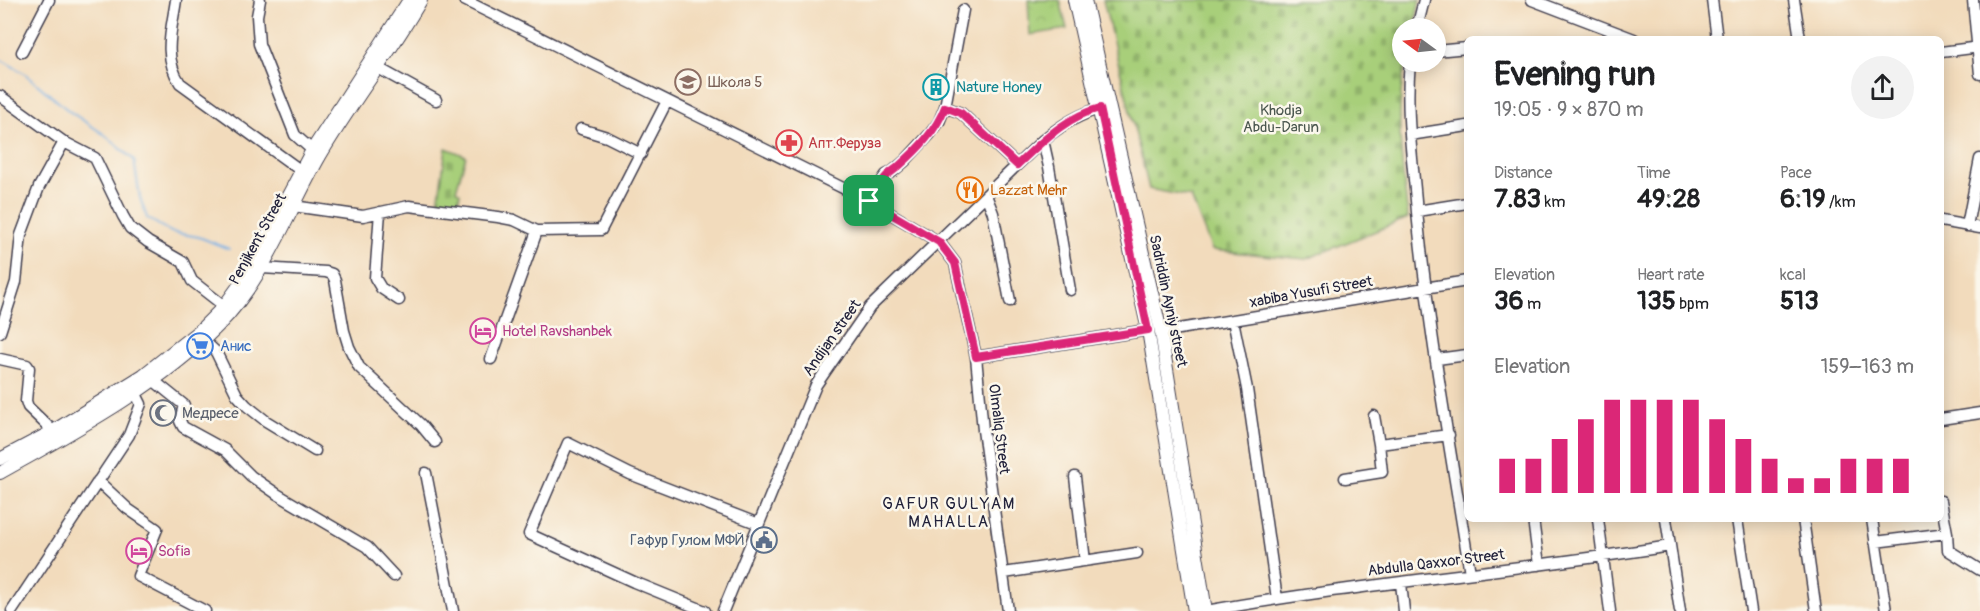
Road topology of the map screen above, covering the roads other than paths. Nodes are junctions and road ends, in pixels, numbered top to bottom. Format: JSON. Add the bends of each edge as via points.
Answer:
{"nodes":[{"id":1,"x":49,"y":0,"type":"edge"},
{"id":2,"x":176,"y":0,"type":"edge"},
{"id":3,"x":260,"y":0,"type":"edge"},
{"id":4,"x":409,"y":0,"type":"edge"},
{"id":5,"x":421,"y":0,"type":"edge"},
{"id":6,"x":464,"y":0,"type":"edge"},
{"id":7,"x":1074,"y":0,"type":"edge"},
{"id":8,"x":1085,"y":0,"type":"edge"},
{"id":9,"x":1424,"y":0,"type":"edge"},
{"id":10,"x":1712,"y":0,"type":"edge"},
{"id":11,"x":1794,"y":0,"type":"edge"},
{"id":12,"x":1973,"y":0,"type":"edge"},
{"id":13,"x":1539,"y":1,"type":"edge"},
{"id":14,"x":963,"y":10,"type":"dead end"},
{"id":15,"x":1420,"y":18,"type":"edge"},
{"id":16,"x":1626,"y":36,"type":"edge"},
{"id":17,"x":1717,"y":36,"type":"edge"},
{"id":18,"x":1800,"y":36,"type":"edge"},
{"id":19,"x":1978,"y":47,"type":"edge"},
{"id":20,"x":1464,"y":48,"type":"edge"},
{"id":21,"x":1446,"y":50,"type":"edge"},
{"id":22,"x":22,"y":52,"type":"dead end"},
{"id":23,"x":1944,"y":52,"type":"edge"},
{"id":24,"x":378,"y":68,"type":"junction"},
{"id":25,"x":1409,"y":72,"type":"edge"},
{"id":26,"x":1980,"y":74,"type":"edge"},
{"id":27,"x":0,"y":96,"type":"edge"},
{"id":28,"x":436,"y":100,"type":"dead end"},
{"id":29,"x":667,"y":100,"type":"junction"},
{"id":30,"x":1105,"y":106,"type":"junction"},
{"id":31,"x":945,"y":107,"type":"junction"},
{"id":32,"x":1464,"y":126,"type":"edge"},
{"id":33,"x":581,"y":129,"type":"dead end"},
{"id":34,"x":1410,"y":135,"type":"junction"},
{"id":35,"x":1043,"y":140,"type":"junction"},
{"id":36,"x":64,"y":142,"type":"junction"},
{"id":37,"x":312,"y":150,"type":"junction"},
{"id":38,"x":641,"y":154,"type":"junction"},
{"id":39,"x":1980,"y":159,"type":"edge"},
{"id":40,"x":1017,"y":165,"type":"junction"},
{"id":41,"x":300,"y":170,"type":"junction"},
{"id":42,"x":986,"y":195,"type":"junction"},
{"id":43,"x":869,"y":201,"type":"junction"},
{"id":44,"x":1464,"y":203,"type":"edge"},
{"id":45,"x":293,"y":206,"type":"junction"},
{"id":46,"x":1417,"y":211,"type":"junction"},
{"id":47,"x":380,"y":212,"type":"junction"},
{"id":48,"x":1944,"y":222,"type":"edge"},
{"id":49,"x":1967,"y":226,"type":"junction"},
{"id":50,"x":1980,"y":228,"type":"edge"},
{"id":51,"x":537,"y":231,"type":"junction"},
{"id":52,"x":939,"y":242,"type":"junction"},
{"id":53,"x":262,"y":268,"type":"junction"},
{"id":54,"x":1464,"y":281,"type":"edge"},
{"id":55,"x":1425,"y":287,"type":"junction"},
{"id":56,"x":1070,"y":290,"type":"dead end"},
{"id":57,"x":399,"y":300,"type":"dead end"},
{"id":58,"x":1010,"y":301,"type":"dead end"},
{"id":59,"x":224,"y":306,"type":"junction"},
{"id":60,"x":1233,"y":320,"type":"junction"},
{"id":61,"x":1154,"y":331,"type":"junction"},
{"id":62,"x":0,"y":332,"type":"edge"},
{"id":63,"x":203,"y":340,"type":"junction"},
{"id":64,"x":1464,"y":355,"type":"edge"},
{"id":65,"x":976,"y":357,"type":"junction"},
{"id":66,"x":0,"y":359,"type":"edge"},
{"id":67,"x":491,"y":359,"type":"dead end"},
{"id":68,"x":1437,"y":359,"type":"junction"},
{"id":69,"x":153,"y":380,"type":"junction"},
{"id":70,"x":135,"y":392,"type":"junction"},
{"id":71,"x":1980,"y":412,"type":"edge"},
{"id":72,"x":1374,"y":416,"type":"dead end"},
{"id":73,"x":1944,"y":418,"type":"edge"},
{"id":74,"x":53,"y":431,"type":"junction"},
{"id":75,"x":1449,"y":435,"type":"junction"},
{"id":76,"x":435,"y":442,"type":"dead end"},
{"id":77,"x":1379,"y":444,"type":"junction"},
{"id":78,"x":315,"y":451,"type":"dead end"},
{"id":79,"x":0,"y":459,"type":"edge"},
{"id":80,"x":0,"y":473,"type":"edge"},
{"id":81,"x":426,"y":473,"type":"dead end"},
{"id":82,"x":1076,"y":477,"type":"dead end"},
{"id":83,"x":1345,"y":478,"type":"dead end"},
{"id":84,"x":98,"y":481,"type":"junction"},
{"id":85,"x":1944,"y":517,"type":"edge"},
{"id":86,"x":1533,"y":522,"type":"edge"},
{"id":87,"x":1599,"y":522,"type":"edge"},
{"id":88,"x":1666,"y":522,"type":"edge"},
{"id":89,"x":1737,"y":522,"type":"edge"},
{"id":90,"x":1803,"y":522,"type":"edge"},
{"id":91,"x":1872,"y":522,"type":"edge"},
{"id":92,"x":759,"y":524,"type":"junction"},
{"id":93,"x":1947,"y":533,"type":"junction"},
{"id":94,"x":1875,"y":542,"type":"junction"},
{"id":95,"x":1670,"y":546,"type":"junction"},
{"id":96,"x":1137,"y":552,"type":"dead end"},
{"id":97,"x":1604,"y":557,"type":"junction"},
{"id":98,"x":1085,"y":561,"type":"junction"},
{"id":99,"x":1539,"y":565,"type":"junction"},
{"id":100,"x":1980,"y":570,"type":"edge"},
{"id":101,"x":1004,"y":573,"type":"junction"},
{"id":102,"x":1470,"y":573,"type":"junction"},
{"id":103,"x":394,"y":576,"type":"dead end"},
{"id":104,"x":1401,"y":583,"type":"junction"},
{"id":105,"x":1277,"y":599,"type":"junction"},
{"id":106,"x":12,"y":611,"type":"edge"},
{"id":107,"x":205,"y":611,"type":"edge"},
{"id":108,"x":453,"y":611,"type":"edge"},
{"id":109,"x":705,"y":611,"type":"edge"},
{"id":110,"x":723,"y":611,"type":"edge"},
{"id":111,"x":1008,"y":611,"type":"edge"},
{"id":112,"x":1194,"y":611,"type":"edge"},
{"id":113,"x":1206,"y":611,"type":"edge"},
{"id":114,"x":1404,"y":611,"type":"edge"},
{"id":115,"x":1610,"y":611,"type":"edge"},
{"id":116,"x":1680,"y":611,"type":"edge"},
{"id":117,"x":1751,"y":611,"type":"edge"},
{"id":118,"x":1816,"y":611,"type":"edge"},
{"id":119,"x":1886,"y":611,"type":"edge"}],
"edges":[{"from":1,"to":22,"type":"street"},
{"from":2,"to":41,"type":"street","via":[[168,51],[172,71],[180,83]]},
{"from":3,"to":37,"type":"street","via":[[259,44],[294,135]]},
{"from":4,"to":37,"type":"main road","name":"Penjikent Street"},
{"from":5,"to":24,"type":"main road","name":"Penjikent Street"},
{"from":6,"to":29,"type":"street"},
{"from":7,"to":30,"type":"main road","name":"Sadriddin Ayniy street"},
{"from":8,"to":30,"type":"main road","name":"Sadriddin Ayniy street"},
{"from":9,"to":15,"type":"street"},
{"from":10,"to":17,"type":"street"},
{"from":11,"to":18,"type":"street"},
{"from":12,"to":19,"type":"street"},
{"from":13,"to":16,"type":"street"},
{"from":14,"to":31,"type":"street"},
{"from":19,"to":23,"type":"street"},
{"from":19,"to":26,"type":"street"},
{"from":20,"to":21,"type":"street"},
{"from":24,"to":28,"type":"street"},
{"from":24,"to":45,"type":"main road","name":"Penjikent Street"},
{"from":25,"to":34,"type":"street"},
{"from":27,"to":36,"type":"street"},
{"from":29,"to":38,"type":"street"},
{"from":29,"to":43,"type":"street"},
{"from":30,"to":35,"type":"street","name":"Andijan street","via":[[1064,123]]},
{"from":30,"to":61,"type":"main road","name":"Sadriddin Ayniy street"},
{"from":31,"to":40,"type":"street","via":[[961,113]]},
{"from":31,"to":43,"type":"street","via":[[930,134],[886,175]]},
{"from":32,"to":34,"type":"street"},
{"from":33,"to":38,"type":"street"},
{"from":34,"to":46,"type":"street"},
{"from":35,"to":40,"type":"street","name":"Andijan street"},
{"from":35,"to":56,"type":"street"},
{"from":36,"to":59,"type":"street","via":[[95,158],[130,228],[183,262],[192,281]]},
{"from":36,"to":62,"type":"street","via":[[39,187],[21,235],[16,282]]},
{"from":37,"to":41,"type":"main road","name":"Penjikent Street"},
{"from":38,"to":51,"type":"street","via":[[601,230]]},
{"from":39,"to":49,"type":"street"},
{"from":40,"to":42,"type":"street","name":"Andijan street"},
{"from":41,"to":59,"type":"main road","name":"Penjikent Street","via":[[245,277]]},
{"from":42,"to":52,"type":"street","name":"Andijan street"},
{"from":42,"to":58,"type":"street"},
{"from":43,"to":52,"type":"street"},
{"from":44,"to":46,"type":"street"},
{"from":45,"to":47,"type":"street","via":[[363,216]]},
{"from":45,"to":53,"type":"main road","name":"Penjikent Street"},
{"from":46,"to":55,"type":"street"},
{"from":47,"to":51,"type":"street","via":[[409,206],[514,220]]},
{"from":47,"to":57,"type":"street","via":[[375,278],[381,288]]},
{"from":48,"to":49,"type":"street"},
{"from":49,"to":50,"type":"street"},
{"from":51,"to":67,"type":"street"},
{"from":52,"to":65,"type":"street","name":"Olmaliq Street","via":[[955,263]]},
{"from":52,"to":92,"type":"street","name":"Andijan street","via":[[870,307],[816,385]]},
{"from":53,"to":63,"type":"main road","name":"Penjikent Street","via":[[243,298]]},
{"from":53,"to":76,"type":"street","via":[[332,274],[349,347],[359,367]]},
{"from":54,"to":55,"type":"street","name":"xabiba Yusufi Street"},
{"from":55,"to":60,"type":"street","name":"xabiba Yusufi Street"},
{"from":55,"to":68,"type":"street"},
{"from":59,"to":74,"type":"main road","name":"Penjikent Street","via":[[143,375]]},
{"from":60,"to":61,"type":"street","name":"xabiba Yusufi Street"},
{"from":60,"to":105,"type":"street","via":[[1247,389]]},
{"from":61,"to":65,"type":"street","name":"xabiba Yusufi Street"},
{"from":61,"to":112,"type":"main road","name":"Sadriddin Ayniy street"},
{"from":61,"to":113,"type":"main road","name":"Sadriddin Ayniy street"},
{"from":63,"to":69,"type":"main road","name":"Penjikent Street"},
{"from":63,"to":78,"type":"street","via":[[216,352],[237,395],[247,406]]},
{"from":64,"to":68,"type":"street"},
{"from":65,"to":101,"type":"street","name":"Olmaliq Street"},
{"from":66,"to":74,"type":"street","via":[[27,365],[28,407]]},
{"from":68,"to":75,"type":"street"},
{"from":69,"to":70,"type":"main road","name":"Penjikent Street"},
{"from":69,"to":103,"type":"street","via":[[184,405],[180,422],[183,428],[225,450],[277,494],[367,547]]},
{"from":70,"to":80,"type":"main road","name":"Penjikent Street"},
{"from":70,"to":84,"type":"street","via":[[141,404],[135,424]]},
{"from":71,"to":73,"type":"street"},
{"from":72,"to":77,"type":"street"},
{"from":74,"to":79,"type":"main road","name":"Penjikent Street"},
{"from":75,"to":77,"type":"street"},
{"from":75,"to":102,"type":"street"},
{"from":77,"to":83,"type":"street","via":[[1382,472]]},
{"from":81,"to":108,"type":"street"},
{"from":82,"to":98,"type":"street"},
{"from":84,"to":106,"type":"street"},
{"from":84,"to":107,"type":"street","via":[[157,529],[138,576]]},
{"from":85,"to":93,"type":"street"},
{"from":86,"to":99,"type":"street"},
{"from":87,"to":97,"type":"street"},
{"from":88,"to":95,"type":"street"},
{"from":89,"to":117,"type":"street"},
{"from":90,"to":118,"type":"street"},
{"from":91,"to":94,"type":"street"},
{"from":92,"to":109,"type":"street","via":[[630,474],[568,443],[529,534]]},
{"from":92,"to":110,"type":"street","name":"Andijan street"},
{"from":93,"to":94,"type":"street"},
{"from":93,"to":100,"type":"street","via":[[1948,550]]},
{"from":94,"to":119,"type":"street"},
{"from":95,"to":97,"type":"street","name":"Abdulla Qaxxor Street"},
{"from":95,"to":116,"type":"street"},
{"from":96,"to":98,"type":"street"},
{"from":97,"to":99,"type":"street","name":"Abdulla Qaxxor Street"},
{"from":97,"to":115,"type":"street"},
{"from":98,"to":101,"type":"street"},
{"from":99,"to":102,"type":"street","name":"Abdulla Qaxxor Street"},
{"from":101,"to":111,"type":"street","name":"Olmaliq Street"},
{"from":102,"to":104,"type":"street","name":"Abdulla Qaxxor Street"},
{"from":104,"to":105,"type":"street","name":"Abdulla Qaxxor Street"},
{"from":104,"to":114,"type":"street"},
{"from":105,"to":113,"type":"street","name":"Abdulla Qaxxor Street"}]}
